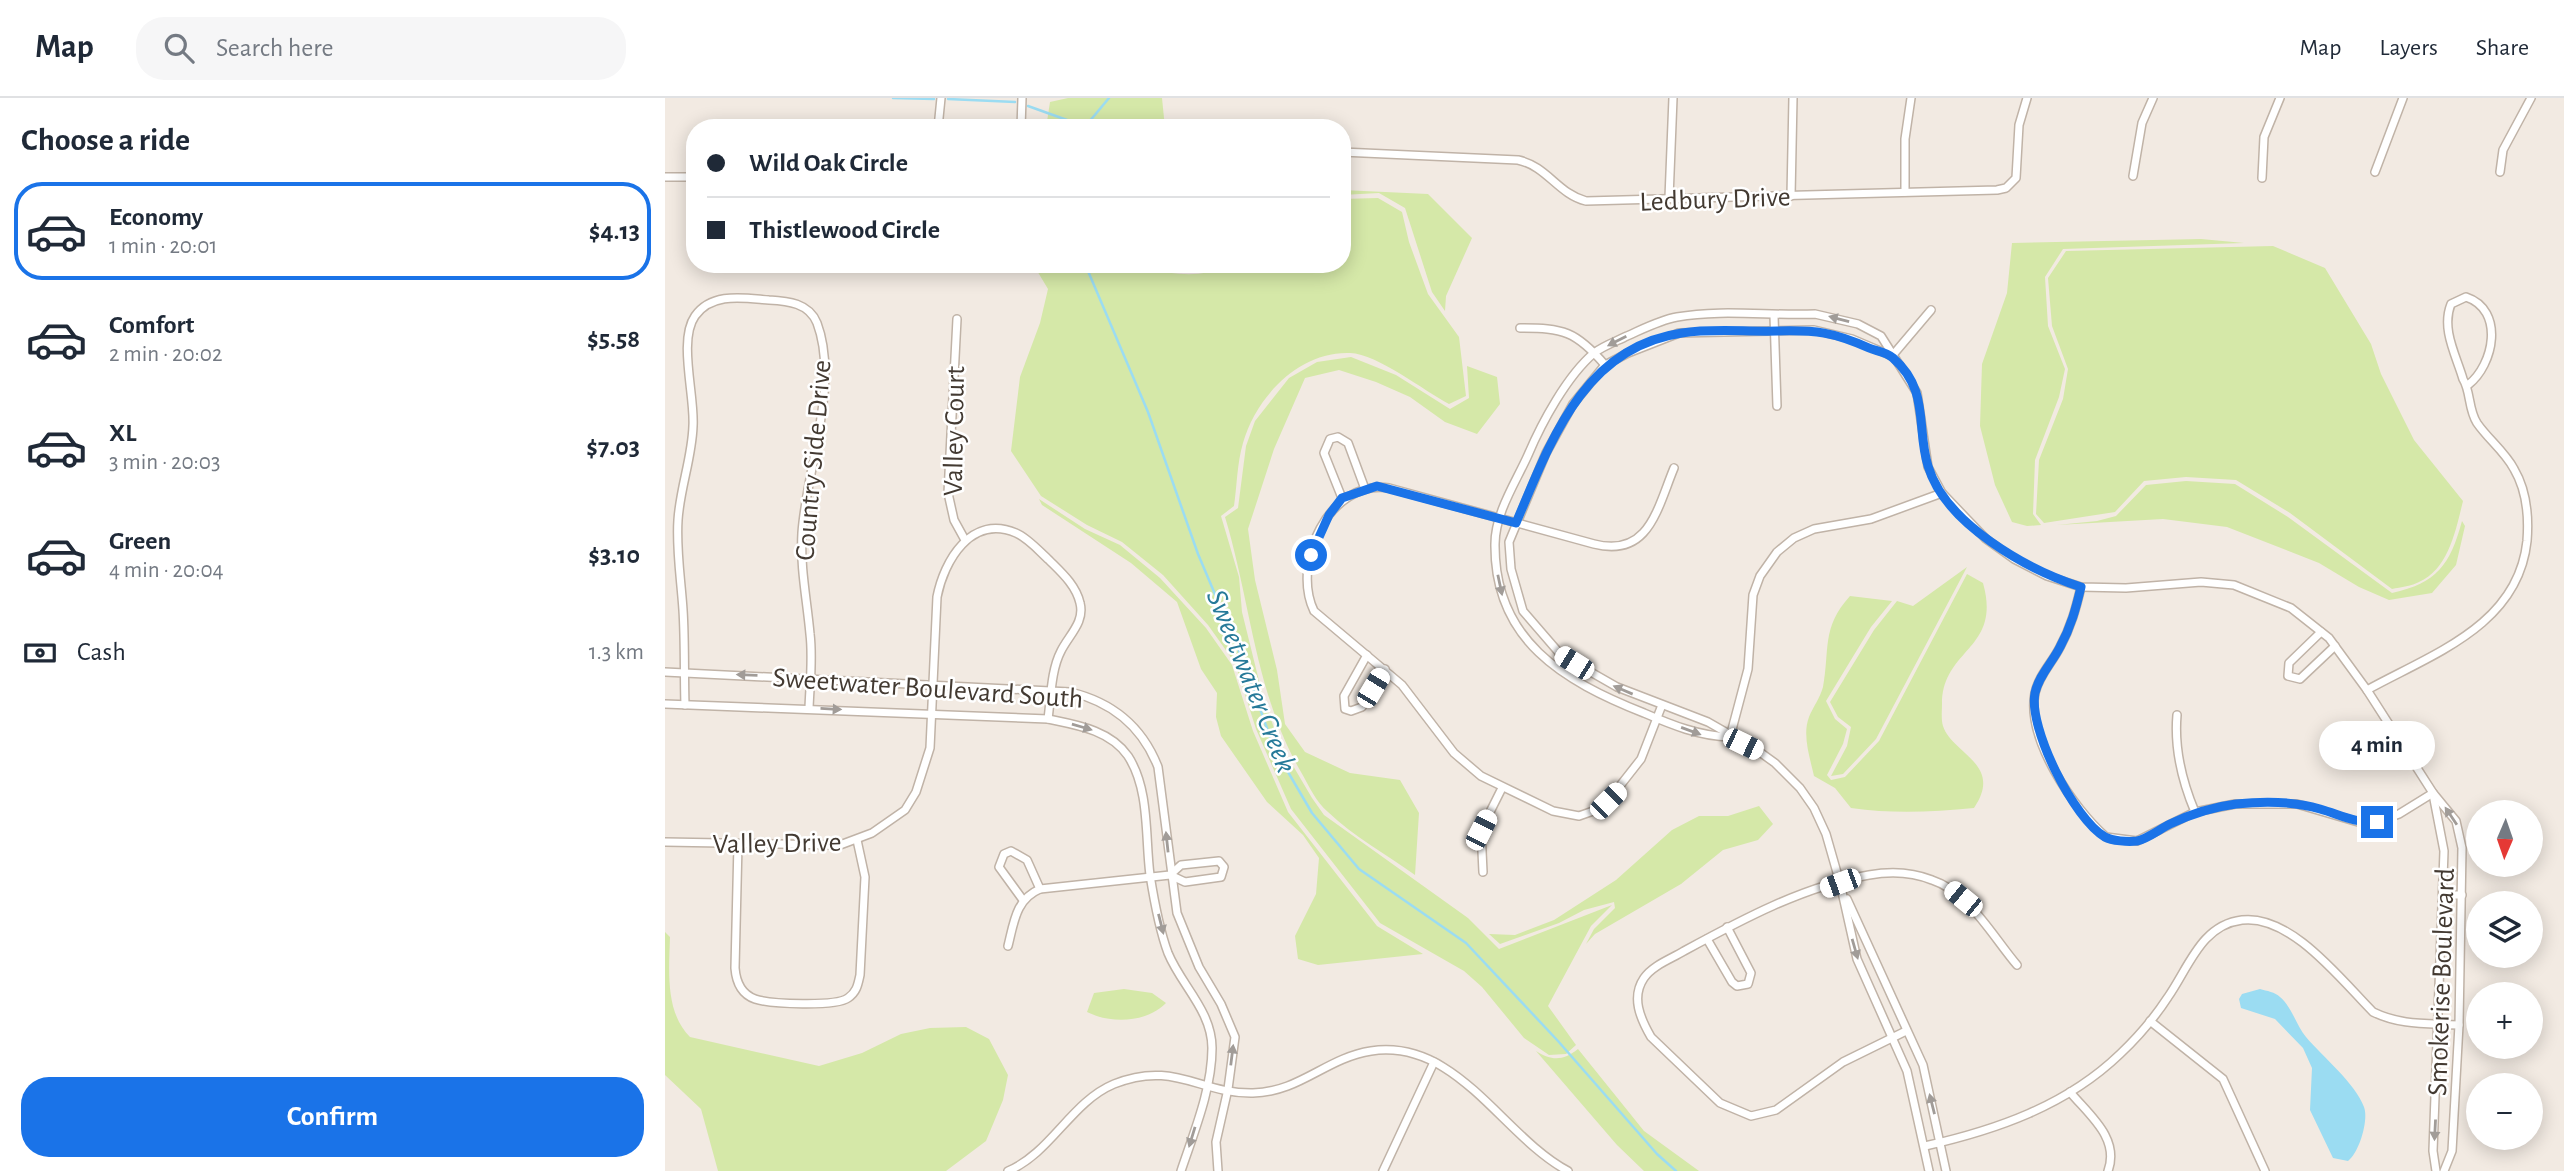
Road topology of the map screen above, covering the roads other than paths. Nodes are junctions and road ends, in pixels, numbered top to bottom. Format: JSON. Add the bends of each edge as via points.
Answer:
{"nodes":[{"id":1,"x":941,"y":98,"type":"edge"},
{"id":2,"x":1022,"y":98,"type":"edge"},
{"id":3,"x":1673,"y":98,"type":"edge"},
{"id":4,"x":1793,"y":98,"type":"edge"},
{"id":5,"x":1910,"y":98,"type":"edge"},
{"id":6,"x":2027,"y":98,"type":"edge"},
{"id":7,"x":2153,"y":98,"type":"edge"},
{"id":8,"x":2280,"y":98,"type":"edge"},
{"id":9,"x":2403,"y":98,"type":"edge"},
{"id":10,"x":2531,"y":98,"type":"edge"},
{"id":11,"x":939,"y":119,"type":"edge"},
{"id":12,"x":1021,"y":119,"type":"edge"},
{"id":13,"x":1351,"y":152,"type":"edge"},
{"id":14,"x":2375,"y":172,"type":"dead end"},
{"id":15,"x":2500,"y":172,"type":"dead end"},
{"id":16,"x":2133,"y":176,"type":"dead end"},
{"id":17,"x":665,"y":177,"type":"edge"},
{"id":18,"x":686,"y":177,"type":"edge"},
{"id":19,"x":2262,"y":178,"type":"dead end"},
{"id":20,"x":1905,"y":192,"type":"junction"},
{"id":21,"x":1791,"y":196,"type":"junction"},
{"id":22,"x":1669,"y":198,"type":"junction"},
{"id":23,"x":1931,"y":310,"type":"dead end"},
{"id":24,"x":1774,"y":316,"type":"junction"},
{"id":25,"x":957,"y":319,"type":"dead end"},
{"id":26,"x":1520,"y":328,"type":"dead end"},
{"id":27,"x":1775,"y":331,"type":"junction"},
{"id":28,"x":1594,"y":353,"type":"junction"},
{"id":29,"x":1892,"y":356,"type":"junction"},
{"id":30,"x":1605,"y":365,"type":"junction"},
{"id":31,"x":2468,"y":385,"type":"junction"},
{"id":32,"x":1777,"y":407,"type":"dead end"},
{"id":33,"x":1674,"y":468,"type":"dead end"},
{"id":34,"x":1365,"y":489,"type":"junction"},
{"id":35,"x":1942,"y":493,"type":"junction"},
{"id":36,"x":1342,"y":498,"type":"junction"},
{"id":37,"x":1500,"y":518,"type":"junction"},
{"id":38,"x":1516,"y":523,"type":"junction"},
{"id":39,"x":965,"y":540,"type":"junction"},
{"id":40,"x":2081,"y":587,"type":"junction"},
{"id":41,"x":2321,"y":632,"type":"junction"},
{"id":42,"x":2335,"y":646,"type":"junction"},
{"id":43,"x":1561,"y":655,"type":"junction"},
{"id":44,"x":1367,"y":656,"type":"junction"},
{"id":45,"x":1552,"y":666,"type":"junction"},
{"id":46,"x":1385,"y":669,"type":"junction"},
{"id":47,"x":665,"y":672,"type":"edge"},
{"id":48,"x":684,"y":672,"type":"junction"},
{"id":49,"x":810,"y":677,"type":"junction"},
{"id":50,"x":933,"y":685,"type":"junction"},
{"id":51,"x":1052,"y":690,"type":"junction"},
{"id":52,"x":2367,"y":690,"type":"junction"},
{"id":53,"x":665,"y":704,"type":"edge"},
{"id":54,"x":685,"y":705,"type":"junction"},
{"id":55,"x":1662,"y":705,"type":"junction"},
{"id":56,"x":809,"y":708,"type":"junction"},
{"id":57,"x":932,"y":715,"type":"junction"},
{"id":58,"x":2177,"y":715,"type":"dead end"},
{"id":59,"x":1657,"y":718,"type":"junction"},
{"id":60,"x":1048,"y":719,"type":"junction"},
{"id":61,"x":1730,"y":737,"type":"junction"},
{"id":62,"x":1502,"y":788,"type":"junction"},
{"id":63,"x":2433,"y":793,"type":"junction"},
{"id":64,"x":2195,"y":812,"type":"junction"},
{"id":65,"x":857,"y":840,"type":"junction"},
{"id":66,"x":665,"y":842,"type":"edge"},
{"id":67,"x":738,"y":844,"type":"junction"},
{"id":68,"x":1483,"y":872,"type":"dead end"},
{"id":69,"x":1170,"y":874,"type":"junction"},
{"id":70,"x":1150,"y":877,"type":"junction"},
{"id":71,"x":1840,"y":883,"type":"junction"},
{"id":72,"x":1040,"y":889,"type":"junction"},
{"id":73,"x":2443,"y":895,"type":"junction"},
{"id":74,"x":2462,"y":895,"type":"junction"},
{"id":75,"x":1023,"y":900,"type":"junction"},
{"id":76,"x":1727,"y":927,"type":"junction"},
{"id":77,"x":1707,"y":939,"type":"junction"},
{"id":78,"x":1008,"y":946,"type":"dead end"},
{"id":79,"x":2017,"y":965,"type":"dead end"},
{"id":80,"x":2150,"y":1021,"type":"junction"},
{"id":81,"x":2440,"y":1024,"type":"junction"},
{"id":82,"x":2459,"y":1024,"type":"junction"},
{"id":83,"x":1906,"y":1031,"type":"junction"},
{"id":84,"x":1891,"y":1038,"type":"junction"},
{"id":85,"x":1434,"y":1062,"type":"junction"},
{"id":86,"x":1208,"y":1085,"type":"junction"},
{"id":87,"x":1228,"y":1089,"type":"junction"},
{"id":88,"x":2070,"y":1092,"type":"junction"},
{"id":89,"x":1942,"y":1142,"type":"junction"},
{"id":90,"x":1925,"y":1146,"type":"junction"},
{"id":91,"x":1014,"y":1170,"type":"edge"},
{"id":92,"x":1181,"y":1171,"type":"edge"},
{"id":93,"x":1218,"y":1171,"type":"edge"},
{"id":94,"x":1383,"y":1171,"type":"edge"},
{"id":95,"x":1568,"y":1171,"type":"edge"},
{"id":96,"x":1929,"y":1171,"type":"edge"},
{"id":97,"x":1946,"y":1171,"type":"edge"},
{"id":98,"x":2108,"y":1171,"type":"edge"},
{"id":99,"x":2265,"y":1171,"type":"edge"},
{"id":100,"x":2436,"y":1171,"type":"edge"},
{"id":101,"x":2444,"y":1171,"type":"edge"}],
"edges":[{"from":1,"to":11,"type":"street"},
{"from":2,"to":12,"type":"street"},
{"from":3,"to":22,"type":"street"},
{"from":4,"to":21,"type":"street"},
{"from":5,"to":20,"type":"street"},
{"from":6,"to":20,"type":"street","name":"Ledbury Drive","via":[[2019,125],[2013,183],[1997,190]]},
{"from":7,"to":16,"type":"street","via":[[2142,123]]},
{"from":8,"to":19,"type":"street","via":[[2265,131]]},
{"from":9,"to":14,"type":"street"},
{"from":10,"to":15,"type":"street","via":[[2503,150]]},
{"from":13,"to":22,"type":"street","name":"Ledbury Drive","via":[[1518,160],[1542,168],[1564,191],[1586,201]]},
{"from":17,"to":18,"type":"street"},
{"from":20,"to":21,"type":"street","name":"Ledbury Drive"},
{"from":21,"to":22,"type":"street","name":"Ledbury Drive"},
{"from":23,"to":29,"type":"street"},
{"from":24,"to":27,"type":"street"},
{"from":24,"to":28,"type":"street","name":"Smokerise Boulevard","one_way":true,"via":[[1676,317]]},
{"from":29,"to":24,"type":"street","name":"Smokerise Boulevard","one_way":true,"via":[[1881,336],[1858,324],[1815,314]]},
{"from":25,"to":39,"type":"street","name":"Valley Court","via":[[948,493],[954,520]]},
{"from":26,"to":28,"type":"street","via":[[1560,329]]},
{"from":27,"to":29,"type":"street","via":[[1832,332]]},
{"from":27,"to":30,"type":"street","via":[[1679,333]]},
{"from":27,"to":32,"type":"street"},
{"from":28,"to":30,"type":"street"},
{"from":28,"to":37,"type":"street","name":"Smokerise Boulevard","via":[[1560,395]]},
{"from":29,"to":35,"type":"street","name":"Smokerise Boulevard","via":[[1917,393],[1928,467]]},
{"from":30,"to":38,"type":"street","via":[[1573,404]]},
{"from":31,"to":31,"type":"street","via":[[2447,316],[2454,302],[2466,298],[2482,305],[2488,318],[2490,352],[2484,368]]},
{"from":31,"to":52,"type":"street","via":[[2476,421],[2514,468],[2523,488],[2529,521],[2522,568],[2507,599],[2476,628]]},
{"from":33,"to":38,"type":"street","via":[[1650,525],[1639,539],[1622,548]]},
{"from":34,"to":36,"type":"street"},
{"from":34,"to":36,"type":"street","via":[[1348,443],[1338,437],[1330,439],[1324,453]]},
{"from":34,"to":37,"type":"street","via":[[1389,488]]},
{"from":35,"to":40,"type":"street","name":"Smokerise Boulevard","via":[[1986,539],[2014,559]]},
{"from":35,"to":61,"type":"street","via":[[1871,519],[1814,529],[1777,552],[1753,595],[1748,669]]},
{"from":36,"to":44,"type":"street","via":[[1311,555],[1307,596],[1314,611]]},
{"from":37,"to":38,"type":"street"},
{"from":37,"to":45,"type":"street","name":"Smokerise Boulevard","one_way":true,"via":[[1495,541],[1502,597],[1516,626]]},
{"from":38,"to":43,"type":"street","via":[[1509,542],[1516,593],[1538,632]]},
{"from":39,"to":50,"type":"street","via":[[941,573]]},
{"from":39,"to":51,"type":"street","via":[[981,532],[1015,533],[1066,577],[1077,593],[1081,615],[1055,665]]},
{"from":40,"to":41,"type":"street","name":"Smokerise Boulevard","via":[[2234,585],[2291,608]]},
{"from":40,"to":64,"type":"street","via":[[2073,621],[2035,694],[2034,721],[2042,746],[2074,802],[2106,837],[2137,841]]},
{"from":41,"to":42,"type":"street","name":"Smokerise Boulevard"},
{"from":41,"to":42,"type":"street","via":[[2289,663],[2288,676],[2300,679]]},
{"from":42,"to":52,"type":"street","name":"Smokerise Boulevard"},
{"from":43,"to":45,"type":"street"},
{"from":55,"to":43,"type":"street","one_way":true,"via":[[1616,687]]},
{"from":44,"to":46,"type":"street"},
{"from":44,"to":46,"type":"street","via":[[1344,696],[1345,709],[1362,707]]},
{"from":45,"to":59,"type":"street","name":"Smokerise Boulevard","via":[[1610,700]]},
{"from":46,"to":62,"type":"street","via":[[1454,753]]},
{"from":47,"to":48,"type":"street","name":"Sweetwater Boulevard South"},
{"from":49,"to":48,"type":"street","name":"Sweetwater Boulevard South","one_way":true},
{"from":48,"to":49,"type":"street","name":"Country Side Drive","via":[[677,552],[694,424],[690,324],[716,300],[785,300],[812,313],[821,340],[823,400],[802,533]]},
{"from":48,"to":54,"type":"street","name":"Country Side Drive"},
{"from":49,"to":50,"type":"street","name":"Sweetwater Boulevard South"},
{"from":49,"to":56,"type":"street","name":"Country Side Drive"},
{"from":50,"to":51,"type":"street","name":"Sweetwater Boulevard South"},
{"from":50,"to":57,"type":"street","name":"Valley Drive"},
{"from":51,"to":60,"type":"street"},
{"from":69,"to":51,"type":"street","name":"Sweetwater Boulevard South","one_way":true,"via":[[1161,788],[1150,746],[1138,730],[1095,698]]},
{"from":52,"to":63,"type":"street","name":"Smokerise Boulevard"},
{"from":53,"to":54,"type":"street","name":"Sweetwater Boulevard South"},
{"from":54,"to":56,"type":"street","name":"Sweetwater Boulevard South"},
{"from":55,"to":59,"type":"street"},
{"from":55,"to":61,"type":"street","via":[[1708,722]]},
{"from":56,"to":57,"type":"street","name":"Sweetwater Boulevard South","one_way":true},
{"from":57,"to":60,"type":"street","name":"Sweetwater Boulevard South"},
{"from":57,"to":65,"type":"street","name":"Valley Drive","via":[[930,748],[916,792],[905,810]]},
{"from":58,"to":64,"type":"street","via":[[2181,772]]},
{"from":59,"to":61,"type":"street","name":"Smokerise Boulevard","one_way":true,"via":[[1705,736]]},
{"from":59,"to":62,"type":"street","via":[[1631,775],[1596,810],[1579,816],[1553,811]]},
{"from":60,"to":70,"type":"street","name":"Sweetwater Boulevard South","one_way":true,"via":[[1098,732],[1128,756],[1143,800]]},
{"from":61,"to":71,"type":"street","via":[[1775,763],[1800,788],[1826,834]]},
{"from":62,"to":68,"type":"street","via":[[1481,830]]},
{"from":63,"to":64,"type":"street","via":[[2377,822],[2358,822],[2323,810],[2274,802]]},
{"from":63,"to":73,"type":"street","name":"Smokerise Boulevard","via":[[2444,851]]},
{"from":74,"to":63,"type":"street","name":"Smokerise Boulevard","one_way":true,"via":[[2462,848],[2456,821]]},
{"from":65,"to":67,"type":"street","name":"Valley Drive","via":[[818,847]]},
{"from":65,"to":67,"type":"street","via":[[865,877],[860,975],[851,997],[831,1004],[756,1000],[740,987],[734,968]]},
{"from":66,"to":67,"type":"street","name":"Valley Drive"},
{"from":69,"to":69,"type":"street","via":[[1185,882],[1221,877],[1224,867],[1219,861],[1181,865]]},
{"from":69,"to":70,"type":"street"},
{"from":87,"to":69,"type":"street","name":"Sweetwater Boulevard South","one_way":true,"via":[[1234,1037],[1177,913]]},
{"from":70,"to":72,"type":"street"},
{"from":70,"to":86,"type":"street","name":"Sweetwater Boulevard South","one_way":true,"via":[[1168,953],[1207,1022],[1212,1046]]},
{"from":71,"to":76,"type":"street"},
{"from":71,"to":79,"type":"street","via":[[1890,872],[1945,885],[1963,899]]},
{"from":71,"to":83,"type":"street"},
{"from":71,"to":84,"type":"street","one_way":true,"via":[[1857,959]]},
{"from":72,"to":75,"type":"street"},
{"from":72,"to":75,"type":"street","via":[[1027,860],[1011,851],[1004,854],[999,867]]},
{"from":73,"to":74,"type":"street"},
{"from":73,"to":81,"type":"street","name":"Smokerise Boulevard"},
{"from":74,"to":82,"type":"street","name":"Smokerise Boulevard"},
{"from":75,"to":78,"type":"street"},
{"from":76,"to":77,"type":"street"},
{"from":76,"to":77,"type":"street","via":[[1751,973],[1748,984],[1732,982]]},
{"from":77,"to":84,"type":"street","via":[[1650,970],[1637,994],[1638,1007],[1651,1037],[1728,1108],[1751,1116],[1776,1110],[1843,1062]]},
{"from":80,"to":81,"type":"street","via":[[2207,936],[2221,925],[2244,919],[2262,921],[2301,941],[2373,1012],[2402,1024]]},
{"from":80,"to":88,"type":"street","via":[[2119,1055]]},
{"from":80,"to":99,"type":"street","via":[[2223,1079]]},
{"from":81,"to":82,"type":"street"},
{"from":81,"to":100,"type":"street","name":"Smokerise Boulevard","one_way":true,"via":[[2433,1151]]},
{"from":82,"to":101,"type":"street","name":"Smokerise Boulevard","via":[[2452,1151]]},
{"from":83,"to":84,"type":"street"},
{"from":89,"to":83,"type":"street","one_way":true,"via":[[1923,1065]]},
{"from":84,"to":90,"type":"street","via":[[1907,1071]]},
{"from":85,"to":87,"type":"street","via":[[1382,1049],[1341,1059],[1292,1087],[1249,1093]]},
{"from":85,"to":94,"type":"street"},
{"from":85,"to":95,"type":"street","via":[[1455,1074],[1538,1152]]},
{"from":86,"to":87,"type":"street"},
{"from":86,"to":91,"type":"street","via":[[1162,1074],[1111,1086],[1083,1104]]},
{"from":86,"to":92,"type":"street","name":"Sweetwater Boulevard South","one_way":true},
{"from":87,"to":93,"type":"street","name":"Sweetwater Boulevard South","via":[[1216,1142]]},
{"from":88,"to":89,"type":"street","via":[[2012,1122]]},
{"from":88,"to":98,"type":"street","via":[[2110,1142]]},
{"from":89,"to":90,"type":"street"},
{"from":89,"to":97,"type":"street"},
{"from":90,"to":96,"type":"street"}]}
